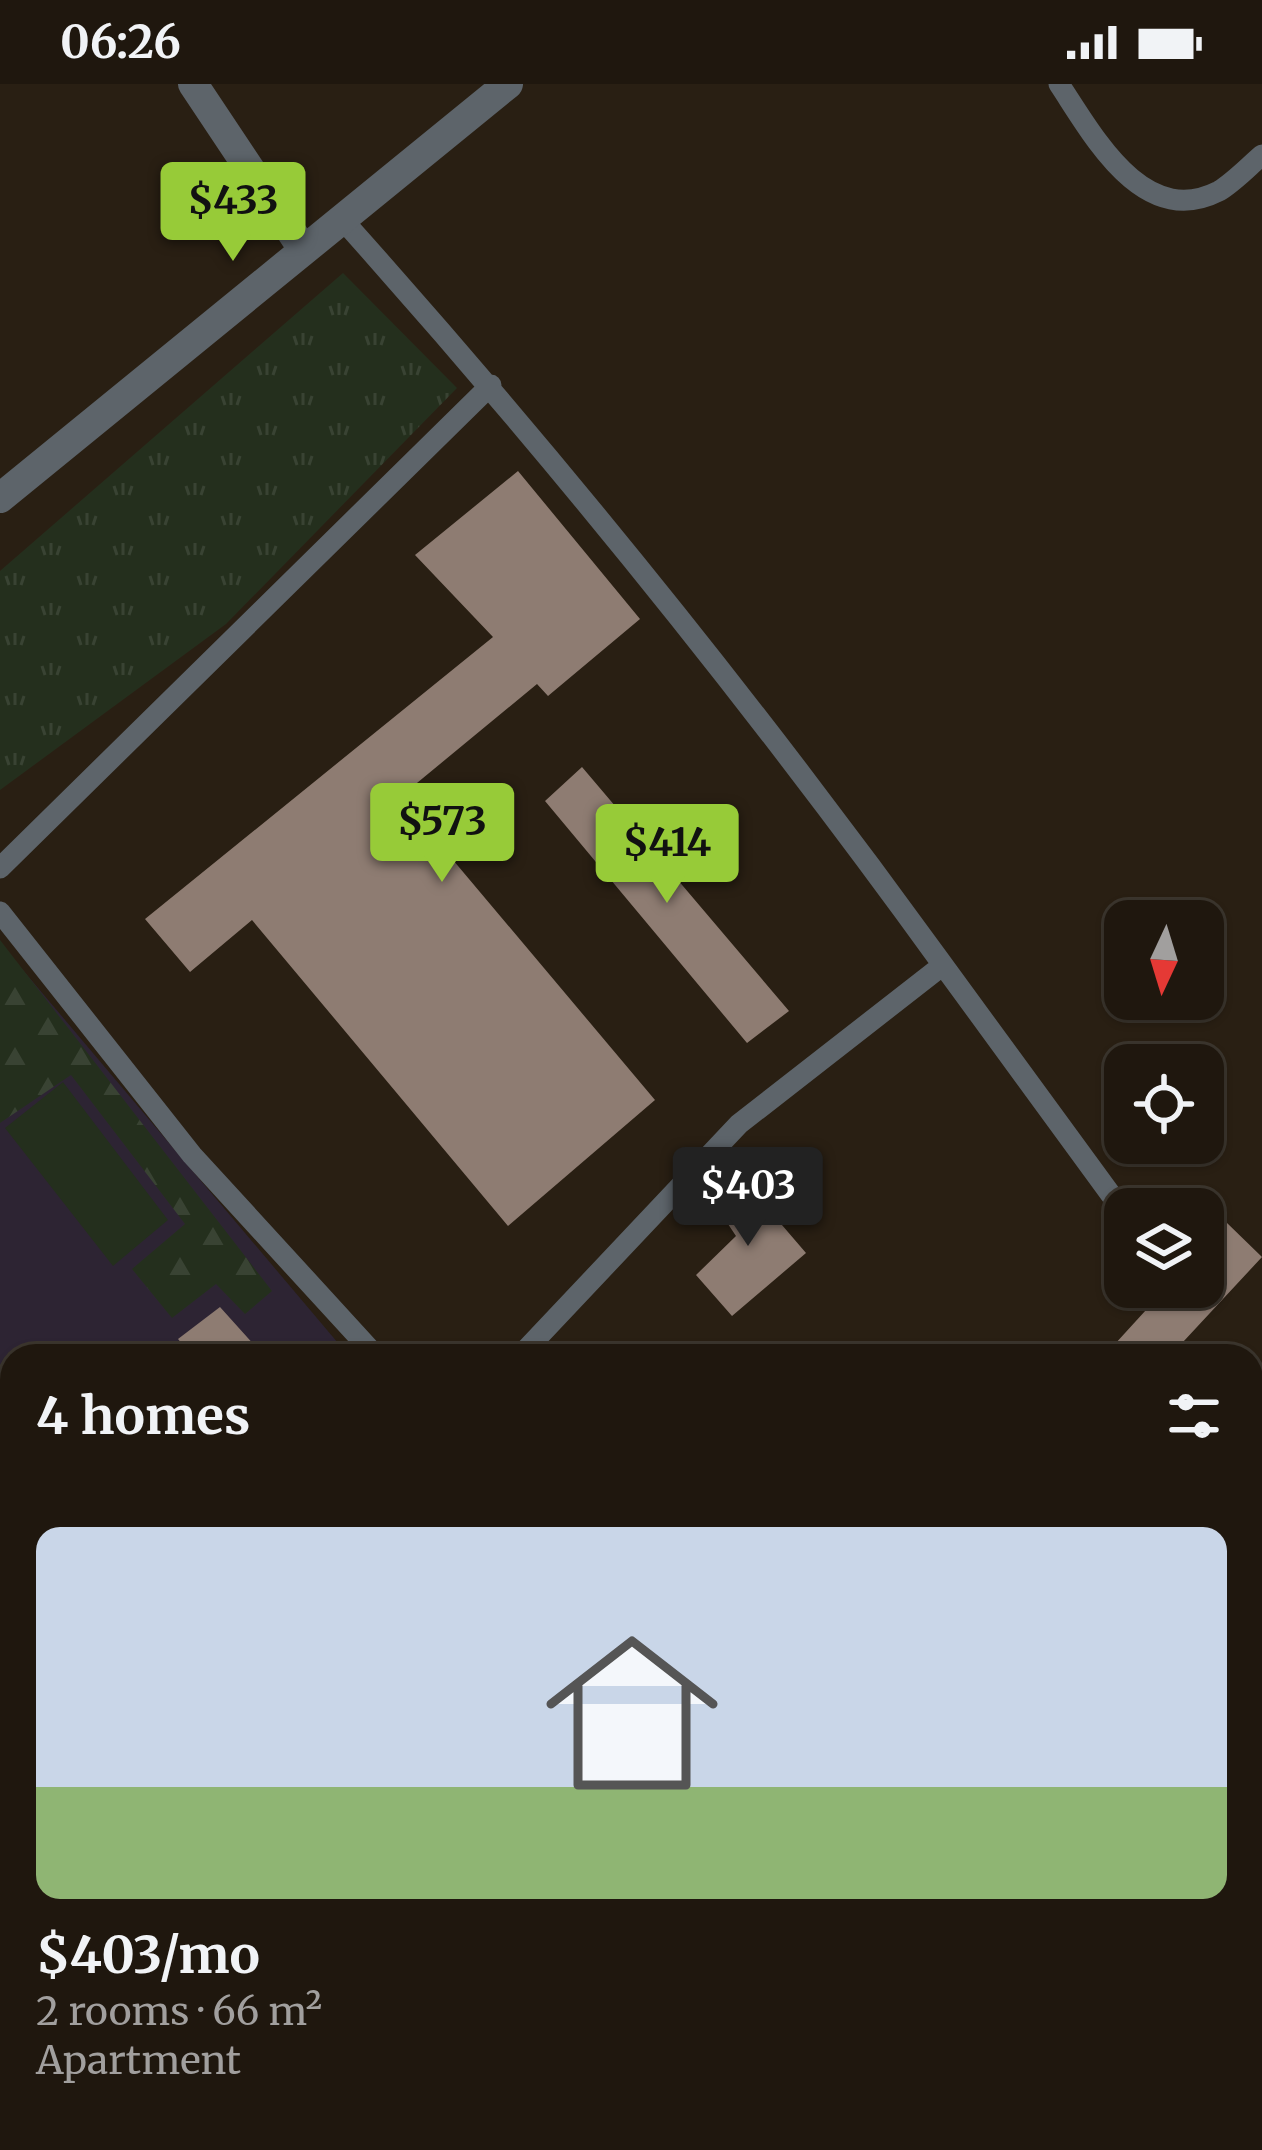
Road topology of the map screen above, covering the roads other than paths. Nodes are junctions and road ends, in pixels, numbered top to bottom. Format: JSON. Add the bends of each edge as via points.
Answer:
{"nodes":[{"id":1,"x":193,"y":84,"type":"edge"},
{"id":2,"x":508,"y":84,"type":"edge"},
{"id":3,"x":1059,"y":84,"type":"edge"},
{"id":4,"x":1262,"y":155,"type":"edge"},
{"id":5,"x":341,"y":218,"type":"junction"},
{"id":6,"x":303,"y":249,"type":"junction"},
{"id":7,"x":490,"y":385,"type":"junction"},
{"id":8,"x":0,"y":498,"type":"edge"},
{"id":9,"x":0,"y":868,"type":"edge"},
{"id":10,"x":0,"y":912,"type":"edge"},
{"id":11,"x":943,"y":964,"type":"junction"},
{"id":12,"x":1106,"y":1188,"type":"edge"},
{"id":13,"x":365,"y":1344,"type":"edge"},
{"id":14,"x":531,"y":1344,"type":"edge"}],
"edges":[{"from":1,"to":6,"type":"street"},
{"from":2,"to":5,"type":"street"},
{"from":3,"to":4,"type":"lane","via":[[1120,172],[1171,199],[1220,190]]},
{"from":5,"to":6,"type":"street"},
{"from":5,"to":7,"type":"lane"},
{"from":6,"to":8,"type":"street"},
{"from":7,"to":9,"type":"lane"},
{"from":7,"to":11,"type":"lane","via":[[674,608]]},
{"from":10,"to":13,"type":"lane","via":[[193,1155]]},
{"from":11,"to":12,"type":"lane"},
{"from":11,"to":14,"type":"lane","via":[[740,1124]]}]}
